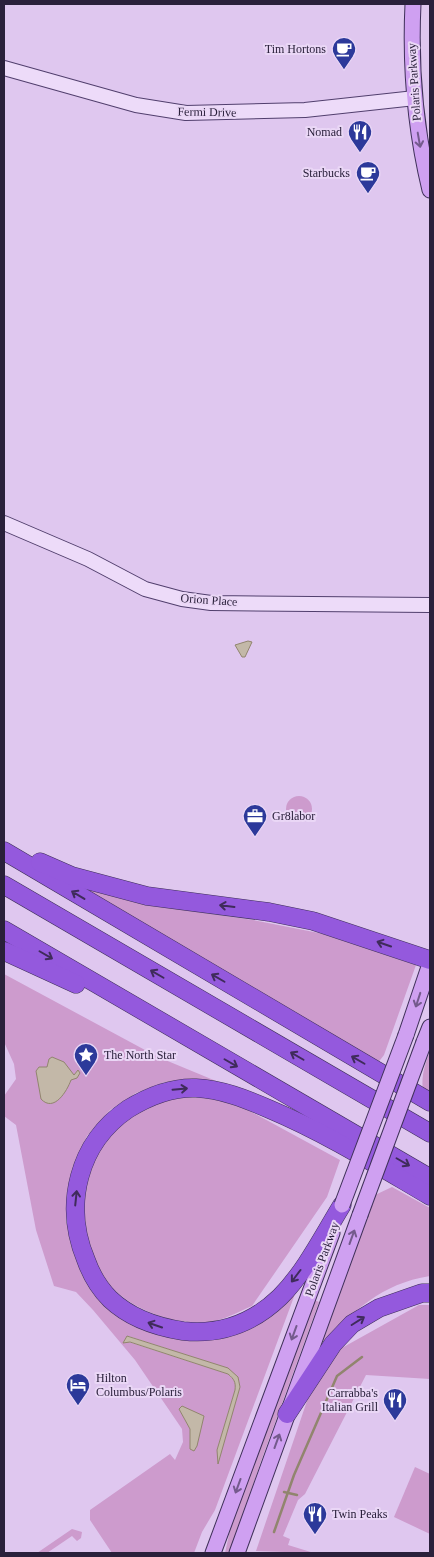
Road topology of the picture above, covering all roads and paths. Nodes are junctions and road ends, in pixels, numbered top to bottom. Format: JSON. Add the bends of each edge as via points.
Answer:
{"nodes":[{"id":1,"x":413,"y":4,"type":"edge"},
{"id":2,"x":4,"y":68,"type":"edge"},
{"id":3,"x":415,"y":98,"type":"junction"},
{"id":4,"x":430,"y":190,"type":"edge"},
{"id":5,"x":4,"y":523,"type":"edge"},
{"id":6,"x":430,"y":605,"type":"edge"},
{"id":7,"x":4,"y":846,"type":"edge"},
{"id":8,"x":4,"y":851,"type":"edge"},
{"id":9,"x":4,"y":885,"type":"edge"},
{"id":10,"x":4,"y":930,"type":"edge"},
{"id":11,"x":4,"y":951,"type":"edge"},
{"id":12,"x":430,"y":960,"type":"edge"},
{"id":13,"x":430,"y":964,"type":"edge"},
{"id":14,"x":162,"y":1024,"type":"junction"},
{"id":15,"x":430,"y":1027,"type":"edge"},
{"id":16,"x":430,"y":1102,"type":"edge"},
{"id":17,"x":430,"y":1134,"type":"edge"},
{"id":18,"x":430,"y":1178,"type":"edge"},
{"id":19,"x":430,"y":1196,"type":"edge"},
{"id":20,"x":342,"y":1205,"type":"junction"},
{"id":21,"x":430,"y":1293,"type":"edge"},
{"id":22,"x":287,"y":1414,"type":"junction"},
{"id":23,"x":213,"y":1553,"type":"edge"},
{"id":24,"x":237,"y":1553,"type":"edge"}],
"edges":[{"from":1,"to":3,"type":"main road","name":"Polaris Parkway","via":[[411,40]]},
{"from":2,"to":3,"type":"main road","name":"Fermi Drive","via":[[136,105],[186,113],[305,110]]},
{"from":3,"to":4,"type":"main road","name":"Polaris Parkway","one_way":true,"via":[[418,133]]},
{"from":5,"to":6,"type":"main road","name":"Orion Place","via":[[88,559],[145,589],[182,599]]},
{"from":12,"to":7,"type":"highway","one_way":true,"via":[[313,921],[138,894],[72,876]]},
{"from":16,"to":8,"type":"highway","one_way":true},
{"from":17,"to":9,"type":"highway","one_way":true},
{"from":10,"to":14,"type":"highway","one_way":true},
{"from":11,"to":14,"type":"highway"},
{"from":13,"to":20,"type":"main road","name":"Polaris Parkway","one_way":true,"bridge":true},
{"from":14,"to":18,"type":"highway","one_way":true},
{"from":22,"to":15,"type":"main road","name":"Polaris Parkway","one_way":true,"bridge":true},
{"from":20,"to":19,"type":"highway","one_way":true,"via":[[280,1296],[258,1315],[233,1327],[203,1333],[150,1324],[110,1298],[92,1276],[74,1219],[83,1164],[98,1138],[116,1118],[143,1099],[174,1089],[224,1092],[308,1125]]},
{"from":20,"to":23,"type":"main road","name":"Polaris Parkway","one_way":true},
{"from":22,"to":21,"type":"highway","one_way":true,"via":[[333,1344],[352,1324],[379,1308]]},
{"from":24,"to":22,"type":"main road","name":"Polaris Parkway","one_way":true}]}
